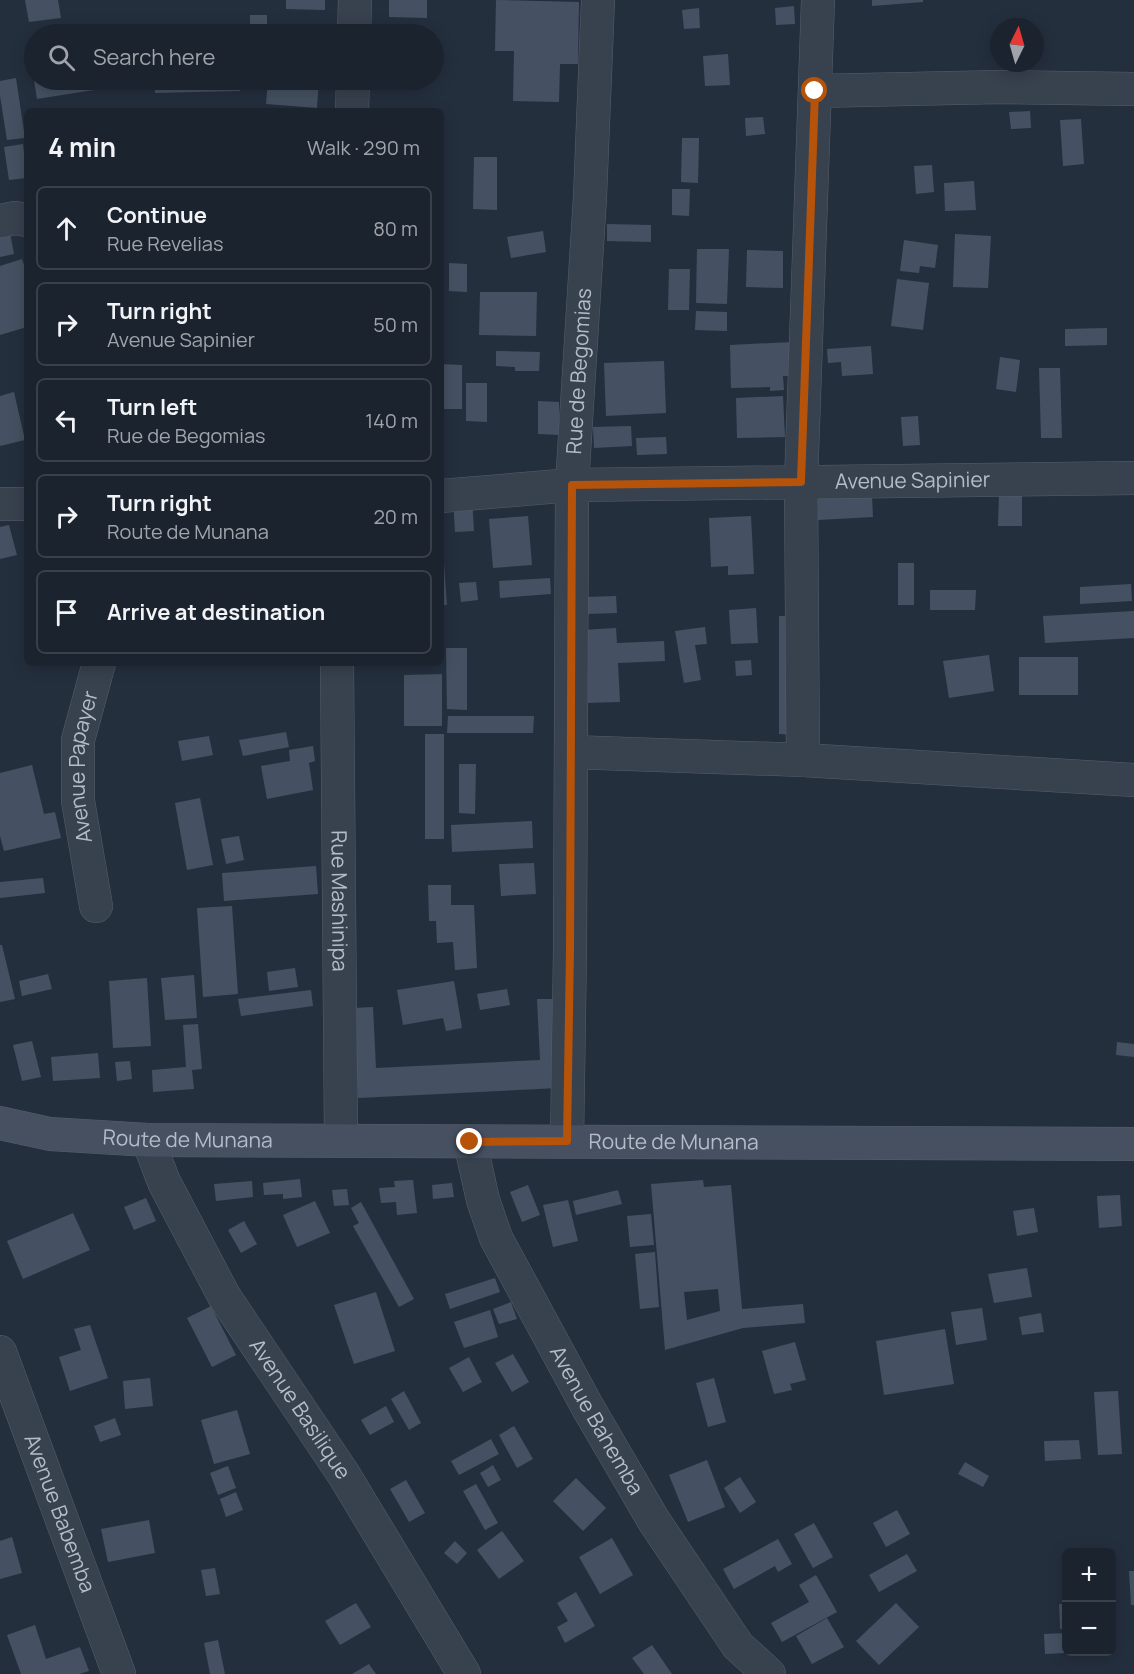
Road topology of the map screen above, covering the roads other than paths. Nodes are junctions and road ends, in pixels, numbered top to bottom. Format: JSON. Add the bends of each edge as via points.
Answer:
{"nodes":[{"id":1,"x":355,"y":0,"type":"edge"},
{"id":2,"x":598,"y":0,"type":"edge"},
{"id":3,"x":818,"y":0,"type":"edge"},
{"id":4,"x":354,"y":24,"type":"edge"},
{"id":5,"x":1134,"y":89,"type":"edge"},
{"id":6,"x":353,"y":90,"type":"edge"},
{"id":7,"x":815,"y":91,"type":"junction"},
{"id":8,"x":352,"y":108,"type":"edge"},
{"id":9,"x":1134,"y":478,"type":"edge"},
{"id":10,"x":801,"y":482,"type":"junction"},
{"id":11,"x":572,"y":485,"type":"junction"},
{"id":12,"x":444,"y":496,"type":"edge"},
{"id":13,"x":0,"y":504,"type":"edge"},
{"id":14,"x":24,"y":504,"type":"edge"},
{"id":15,"x":98,"y":666,"type":"edge"},
{"id":16,"x":337,"y":666,"type":"edge"},
{"id":17,"x":571,"y":752,"type":"junction"},
{"id":18,"x":803,"y":760,"type":"junction"},
{"id":19,"x":1134,"y":780,"type":"edge"},
{"id":20,"x":96,"y":906,"type":"dead end"},
{"id":21,"x":0,"y":1123,"type":"edge"},
{"id":22,"x":341,"y":1139,"type":"junction"},
{"id":23,"x":148,"y":1140,"type":"junction"},
{"id":24,"x":567,"y":1141,"type":"junction"},
{"id":25,"x":470,"y":1142,"type":"junction"},
{"id":26,"x":1134,"y":1144,"type":"edge"},
{"id":27,"x":0,"y":1352,"type":"edge"},
{"id":28,"x":119,"y":1674,"type":"edge"},
{"id":29,"x":464,"y":1674,"type":"edge"},
{"id":30,"x":769,"y":1674,"type":"edge"}],
"edges":[{"from":1,"to":4,"type":"street"},
{"from":2,"to":11,"type":"street","name":"Rue de Begomias"},
{"from":3,"to":7,"type":"street"},
{"from":5,"to":7,"type":"street"},
{"from":6,"to":8,"type":"street"},
{"from":7,"to":10,"type":"street"},
{"from":9,"to":10,"type":"street","name":"Avenue Sapinier"},
{"from":10,"to":11,"type":"street","name":"Avenue Sapinier"},
{"from":10,"to":18,"type":"street"},
{"from":11,"to":12,"type":"street","name":"Avenue Sapinier"},
{"from":11,"to":17,"type":"street","name":"Rue de Begomias"},
{"from":13,"to":14,"type":"street"},
{"from":15,"to":20,"type":"street","name":"Avenue Papayer","via":[[78,740],[78,801]]},
{"from":16,"to":22,"type":"street","name":"Rue Mashinipa"},
{"from":17,"to":18,"type":"street"},
{"from":17,"to":24,"type":"street","name":"Rue de Begomias"},
{"from":18,"to":19,"type":"street"},
{"from":21,"to":23,"type":"main road","name":"Route de Munana","via":[[50,1134]]},
{"from":22,"to":23,"type":"main road","name":"Route de Munana"},
{"from":22,"to":25,"type":"main road","name":"Route de Munana"},
{"from":23,"to":29,"type":"street","name":"Avenue Basilique","via":[[164,1182],[225,1296],[344,1475]]},
{"from":24,"to":25,"type":"main road","name":"Route de Munana"},
{"from":24,"to":26,"type":"main road","name":"Route de Munana"},
{"from":25,"to":30,"type":"street","name":"Avenue Bahemba","via":[[496,1238],[587,1407],[654,1521],[738,1646]]},
{"from":27,"to":28,"type":"street","name":"Avenue Babemba"}]}
